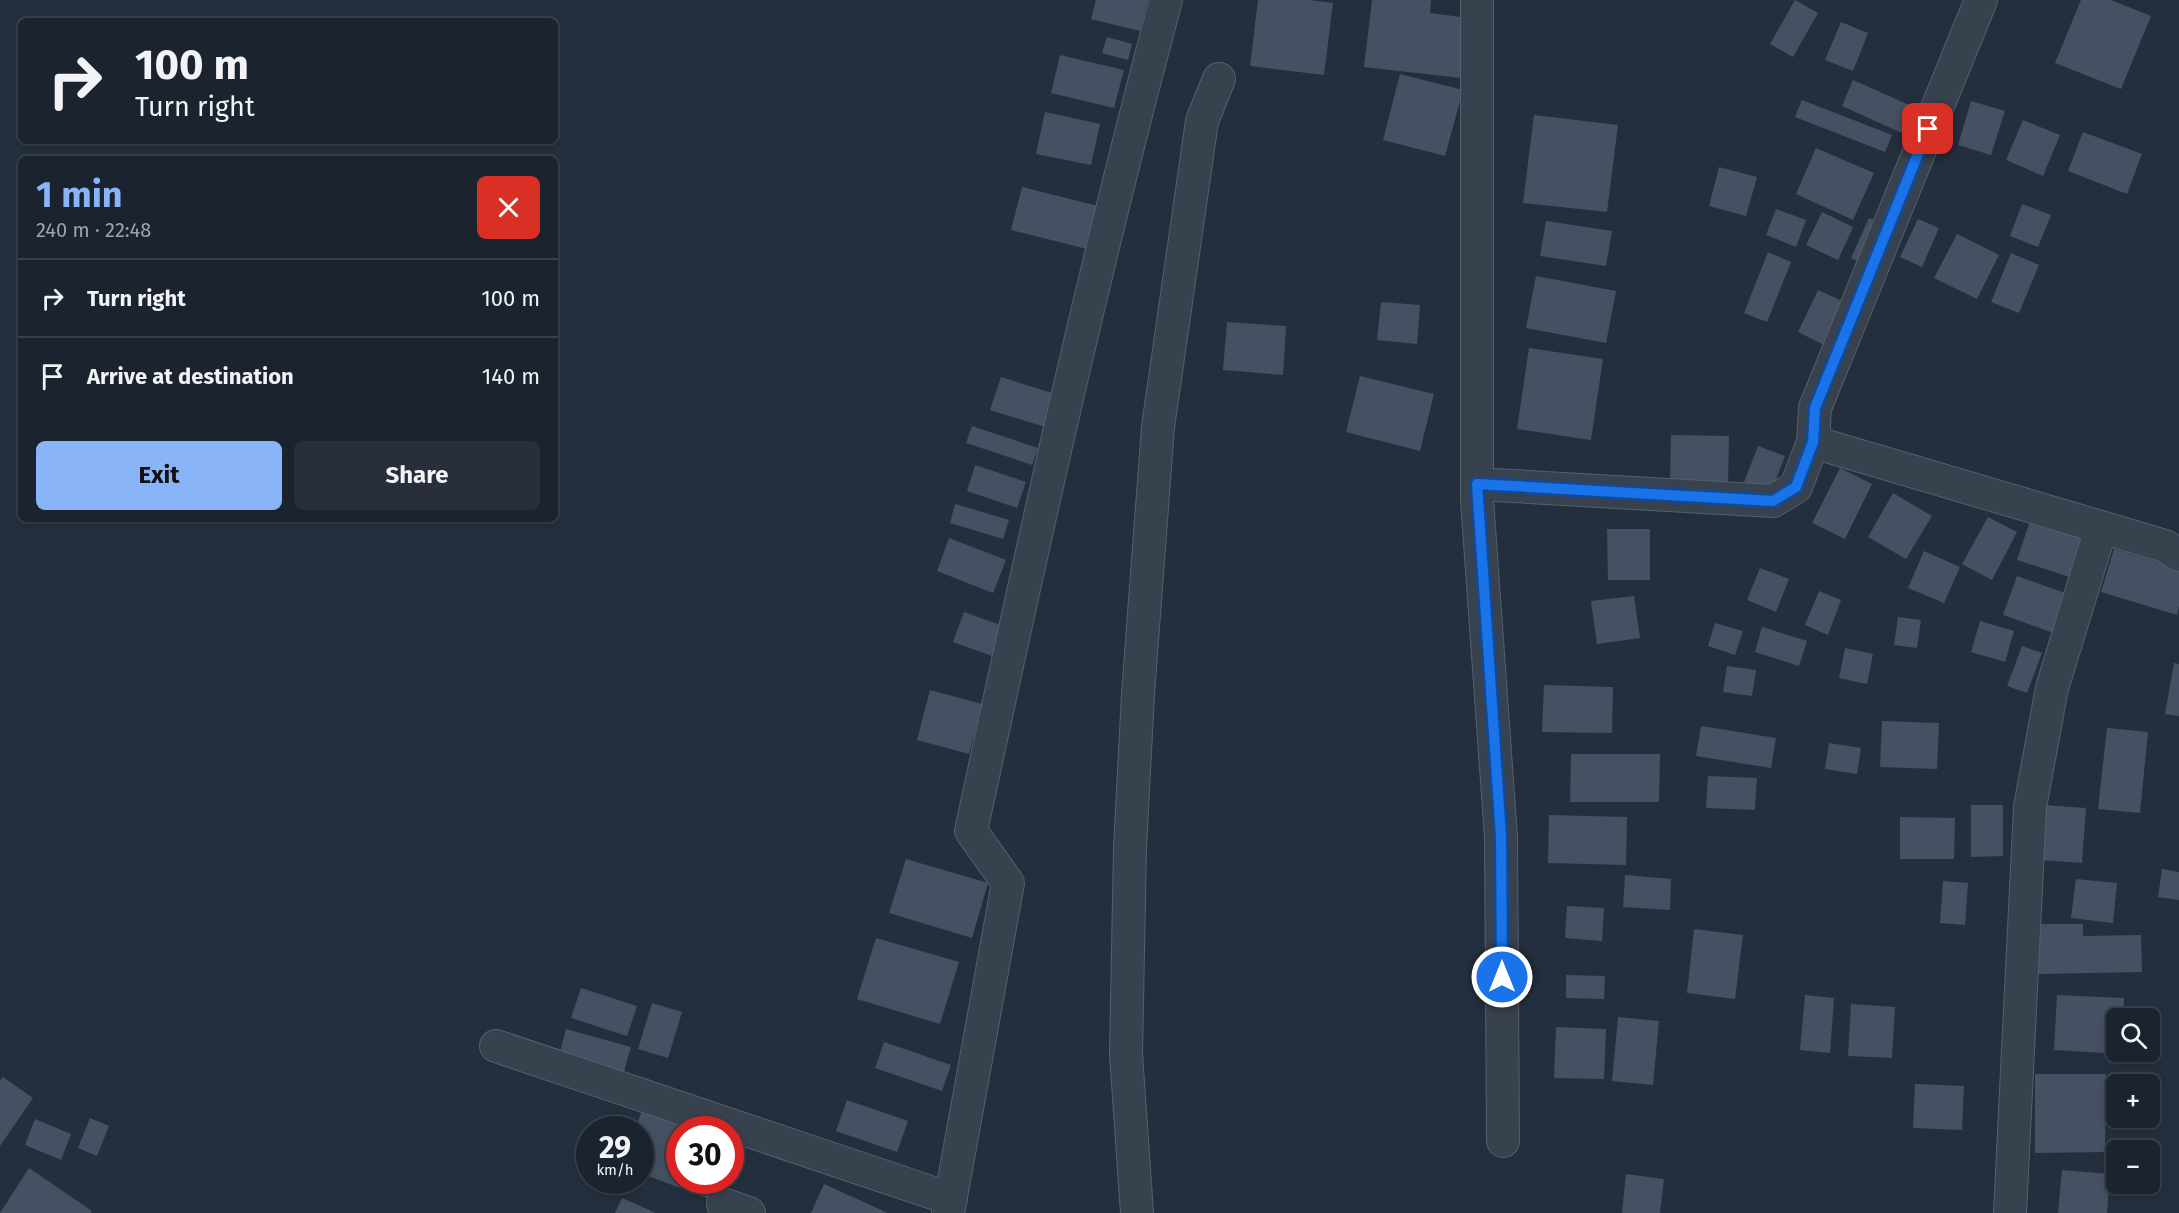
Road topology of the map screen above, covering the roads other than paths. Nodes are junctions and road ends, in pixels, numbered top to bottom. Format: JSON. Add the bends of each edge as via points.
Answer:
{"nodes":[{"id":1,"x":1166,"y":0,"type":"edge"},
{"id":2,"x":1477,"y":0,"type":"edge"},
{"id":3,"x":1981,"y":0,"type":"edge"},
{"id":4,"x":1219,"y":79,"type":"dead end"},
{"id":5,"x":1813,"y":442,"type":"junction"},
{"id":6,"x":1477,"y":484,"type":"junction"},
{"id":7,"x":2101,"y":528,"type":"junction"},
{"id":8,"x":2179,"y":555,"type":"edge"},
{"id":9,"x":496,"y":1046,"type":"dead end"},
{"id":10,"x":1503,"y":1141,"type":"dead end"},
{"id":11,"x":950,"y":1206,"type":"edge"},
{"id":12,"x":1137,"y":1213,"type":"edge"},
{"id":13,"x":2010,"y":1213,"type":"edge"}],
"edges":[{"from":1,"to":11,"type":"street","via":[[1125,153],[971,831],[1008,883]]},
{"from":2,"to":6,"type":"street"},
{"from":3,"to":5,"type":"street","via":[[1815,408]]},
{"from":4,"to":12,"type":"street","via":[[1202,121],[1158,427],[1138,694],[1126,1054]]},
{"from":5,"to":6,"type":"street","via":[[1796,487],[1773,501]]},
{"from":5,"to":7,"type":"street"},
{"from":6,"to":10,"type":"street","via":[[1501,837]]},
{"from":7,"to":8,"type":"street","via":[[2165,546]]},
{"from":7,"to":13,"type":"street","via":[[2052,688],[2030,807]]},
{"from":9,"to":11,"type":"street"}]}
